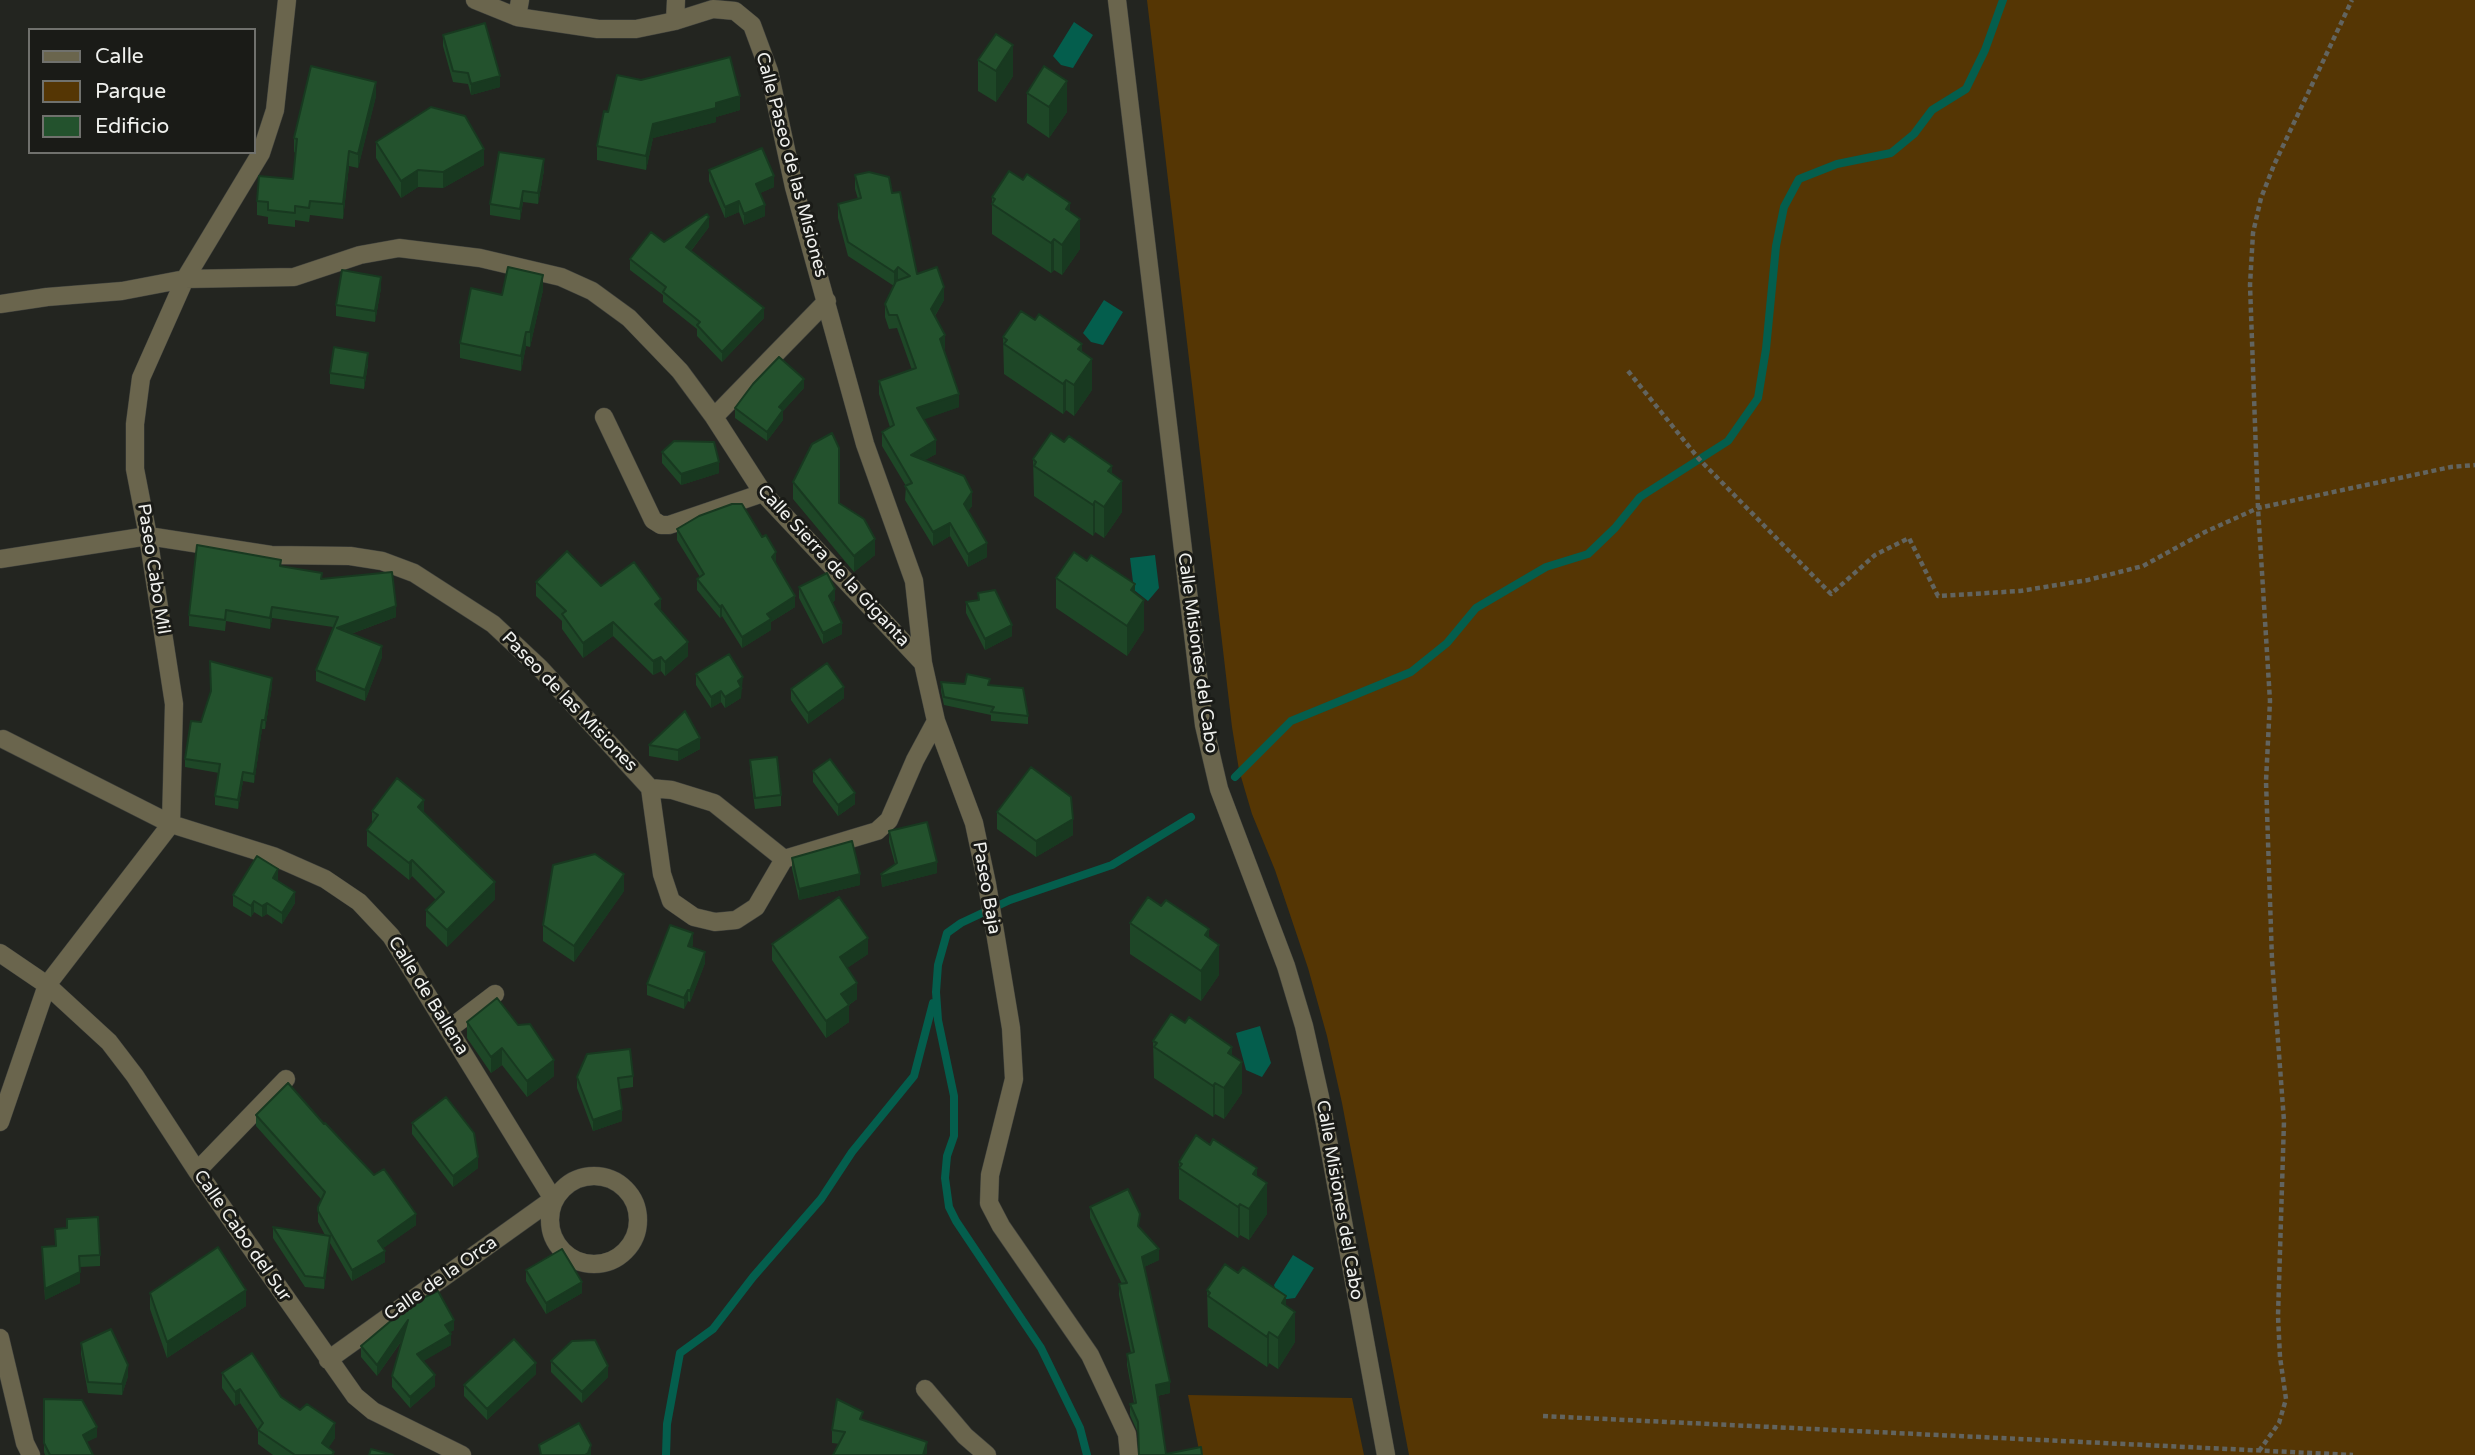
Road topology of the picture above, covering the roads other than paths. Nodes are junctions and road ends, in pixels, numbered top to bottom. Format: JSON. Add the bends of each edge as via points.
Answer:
{"nodes":[{"id":1,"x":287,"y":0,"type":"edge"},
{"id":2,"x":475,"y":0,"type":"edge"},
{"id":3,"x":676,"y":0,"type":"edge"},
{"id":4,"x":1117,"y":0,"type":"edge"},
{"id":5,"x":518,"y":9,"type":"edge"},
{"id":6,"x":675,"y":21,"type":"junction"},
{"id":7,"x":185,"y":279,"type":"junction"},
{"id":8,"x":827,"y":301,"type":"junction"},
{"id":9,"x":0,"y":304,"type":"edge"},
{"id":10,"x":604,"y":417,"type":"dead end"},
{"id":11,"x":713,"y":417,"type":"junction"},
{"id":12,"x":763,"y":493,"type":"junction"},
{"id":13,"x":148,"y":536,"type":"junction"},
{"id":14,"x":0,"y":559,"type":"edge"},
{"id":15,"x":923,"y":663,"type":"junction"},
{"id":16,"x":936,"y":721,"type":"junction"},
{"id":17,"x":3,"y":739,"type":"dead end"},
{"id":18,"x":650,"y":788,"type":"junction"},
{"id":19,"x":171,"y":824,"type":"junction"},
{"id":20,"x":784,"y":859,"type":"junction"},
{"id":21,"x":0,"y":953,"type":"edge"},
{"id":22,"x":47,"y":985,"type":"junction"},
{"id":23,"x":495,"y":994,"type":"dead end"},
{"id":24,"x":449,"y":1029,"type":"junction"},
{"id":25,"x":286,"y":1079,"type":"dead end"},
{"id":26,"x":0,"y":1122,"type":"edge"},
{"id":27,"x":197,"y":1171,"type":"junction"},
{"id":28,"x":554,"y":1199,"type":"junction"},
{"id":29,"x":0,"y":1338,"type":"edge"},
{"id":30,"x":328,"y":1360,"type":"junction"},
{"id":31,"x":925,"y":1389,"type":"dead end"},
{"id":32,"x":31,"y":1455,"type":"edge"},
{"id":33,"x":462,"y":1455,"type":"edge"},
{"id":34,"x":987,"y":1455,"type":"edge"},
{"id":35,"x":1129,"y":1455,"type":"edge"},
{"id":36,"x":1385,"y":1455,"type":"edge"}],
"edges":[{"from":1,"to":7,"type":"street","name":"Paseo Cabo Mil","via":[[275,110],[261,153]]},
{"from":2,"to":5,"type":"street","name":"Calle Paseo de las Misiones"},
{"from":3,"to":6,"type":"street"},
{"from":4,"to":36,"type":"street","name":"Calle Misiones del Cabo","via":[[1204,725],[1219,789],[1286,965],[1304,1026]]},
{"from":5,"to":6,"type":"street","name":"Calle Paseo de las Misiones","via":[[598,29],[636,29]]},
{"from":6,"to":8,"type":"street","name":"Calle Paseo de las Misiones","via":[[713,9],[735,11],[752,25],[769,71],[794,187]]},
{"from":7,"to":9,"type":"street","name":"Calle Sierra de la Giganta"},
{"from":7,"to":11,"type":"street","name":"Calle Sierra de la Giganta","via":[[294,277],[398,248],[480,258],[561,277],[592,291],[629,318],[680,371]]},
{"from":7,"to":13,"type":"street","name":"Paseo Cabo Mil","via":[[141,378],[135,469]]},
{"from":8,"to":11,"type":"street"},
{"from":8,"to":15,"type":"street","name":"Paseo Baja","via":[[864,443],[914,581]]},
{"from":10,"to":12,"type":"street","via":[[653,520],[661,525]]},
{"from":11,"to":12,"type":"street","name":"Calle Sierra de la Giganta"},
{"from":12,"to":15,"type":"street","name":"Calle Sierra de la Giganta"},
{"from":13,"to":14,"type":"street","name":"Paseo de las Misiones"},
{"from":13,"to":18,"type":"street","name":"Paseo de las Misiones","via":[[271,555],[350,556],[414,573],[494,624]]},
{"from":13,"to":19,"type":"street","name":"Paseo Cabo Mil","via":[[174,704]]},
{"from":15,"to":16,"type":"street","name":"Paseo Baja"},
{"from":16,"to":20,"type":"street","via":[[889,820],[877,831]]},
{"from":16,"to":35,"type":"street","name":"Paseo Baja","via":[[974,823],[1011,1028],[1014,1079],[990,1175],[989,1203],[1090,1355],[1127,1434]]},
{"from":17,"to":19,"type":"street","name":"Calle de Ballena"},
{"from":18,"to":20,"type":"street","via":[[683,792],[714,803]]},
{"from":18,"to":20,"type":"street","via":[[662,874],[671,901],[694,917],[736,920],[756,907]]},
{"from":19,"to":22,"type":"street"},
{"from":19,"to":24,"type":"street","name":"Calle de Ballena","via":[[273,856],[325,879],[359,902],[391,936]]},
{"from":21,"to":22,"type":"street","name":"Calle Cabo del Sur"},
{"from":22,"to":26,"type":"street"},
{"from":22,"to":27,"type":"street","name":"Calle Cabo del Sur","via":[[115,1051]]},
{"from":23,"to":24,"type":"street"},
{"from":24,"to":28,"type":"street","name":"Calle de Ballena"},
{"from":25,"to":27,"type":"street"},
{"from":27,"to":30,"type":"street","name":"Calle Cabo del Sur"},
{"from":28,"to":28,"type":"street","name":"Calle de la Orca","via":[[549,1224],[559,1248],[569,1255],[580,1262],[605,1263],[627,1250],[638,1228],[636,1202],[620,1182],[596,1175],[571,1181]]},
{"from":28,"to":30,"type":"street","name":"Calle de la Orca"},
{"from":29,"to":32,"type":"street"},
{"from":30,"to":33,"type":"street","name":"Calle Cabo del Sur","via":[[355,1396],[373,1411]]},
{"from":31,"to":34,"type":"street"}]}
